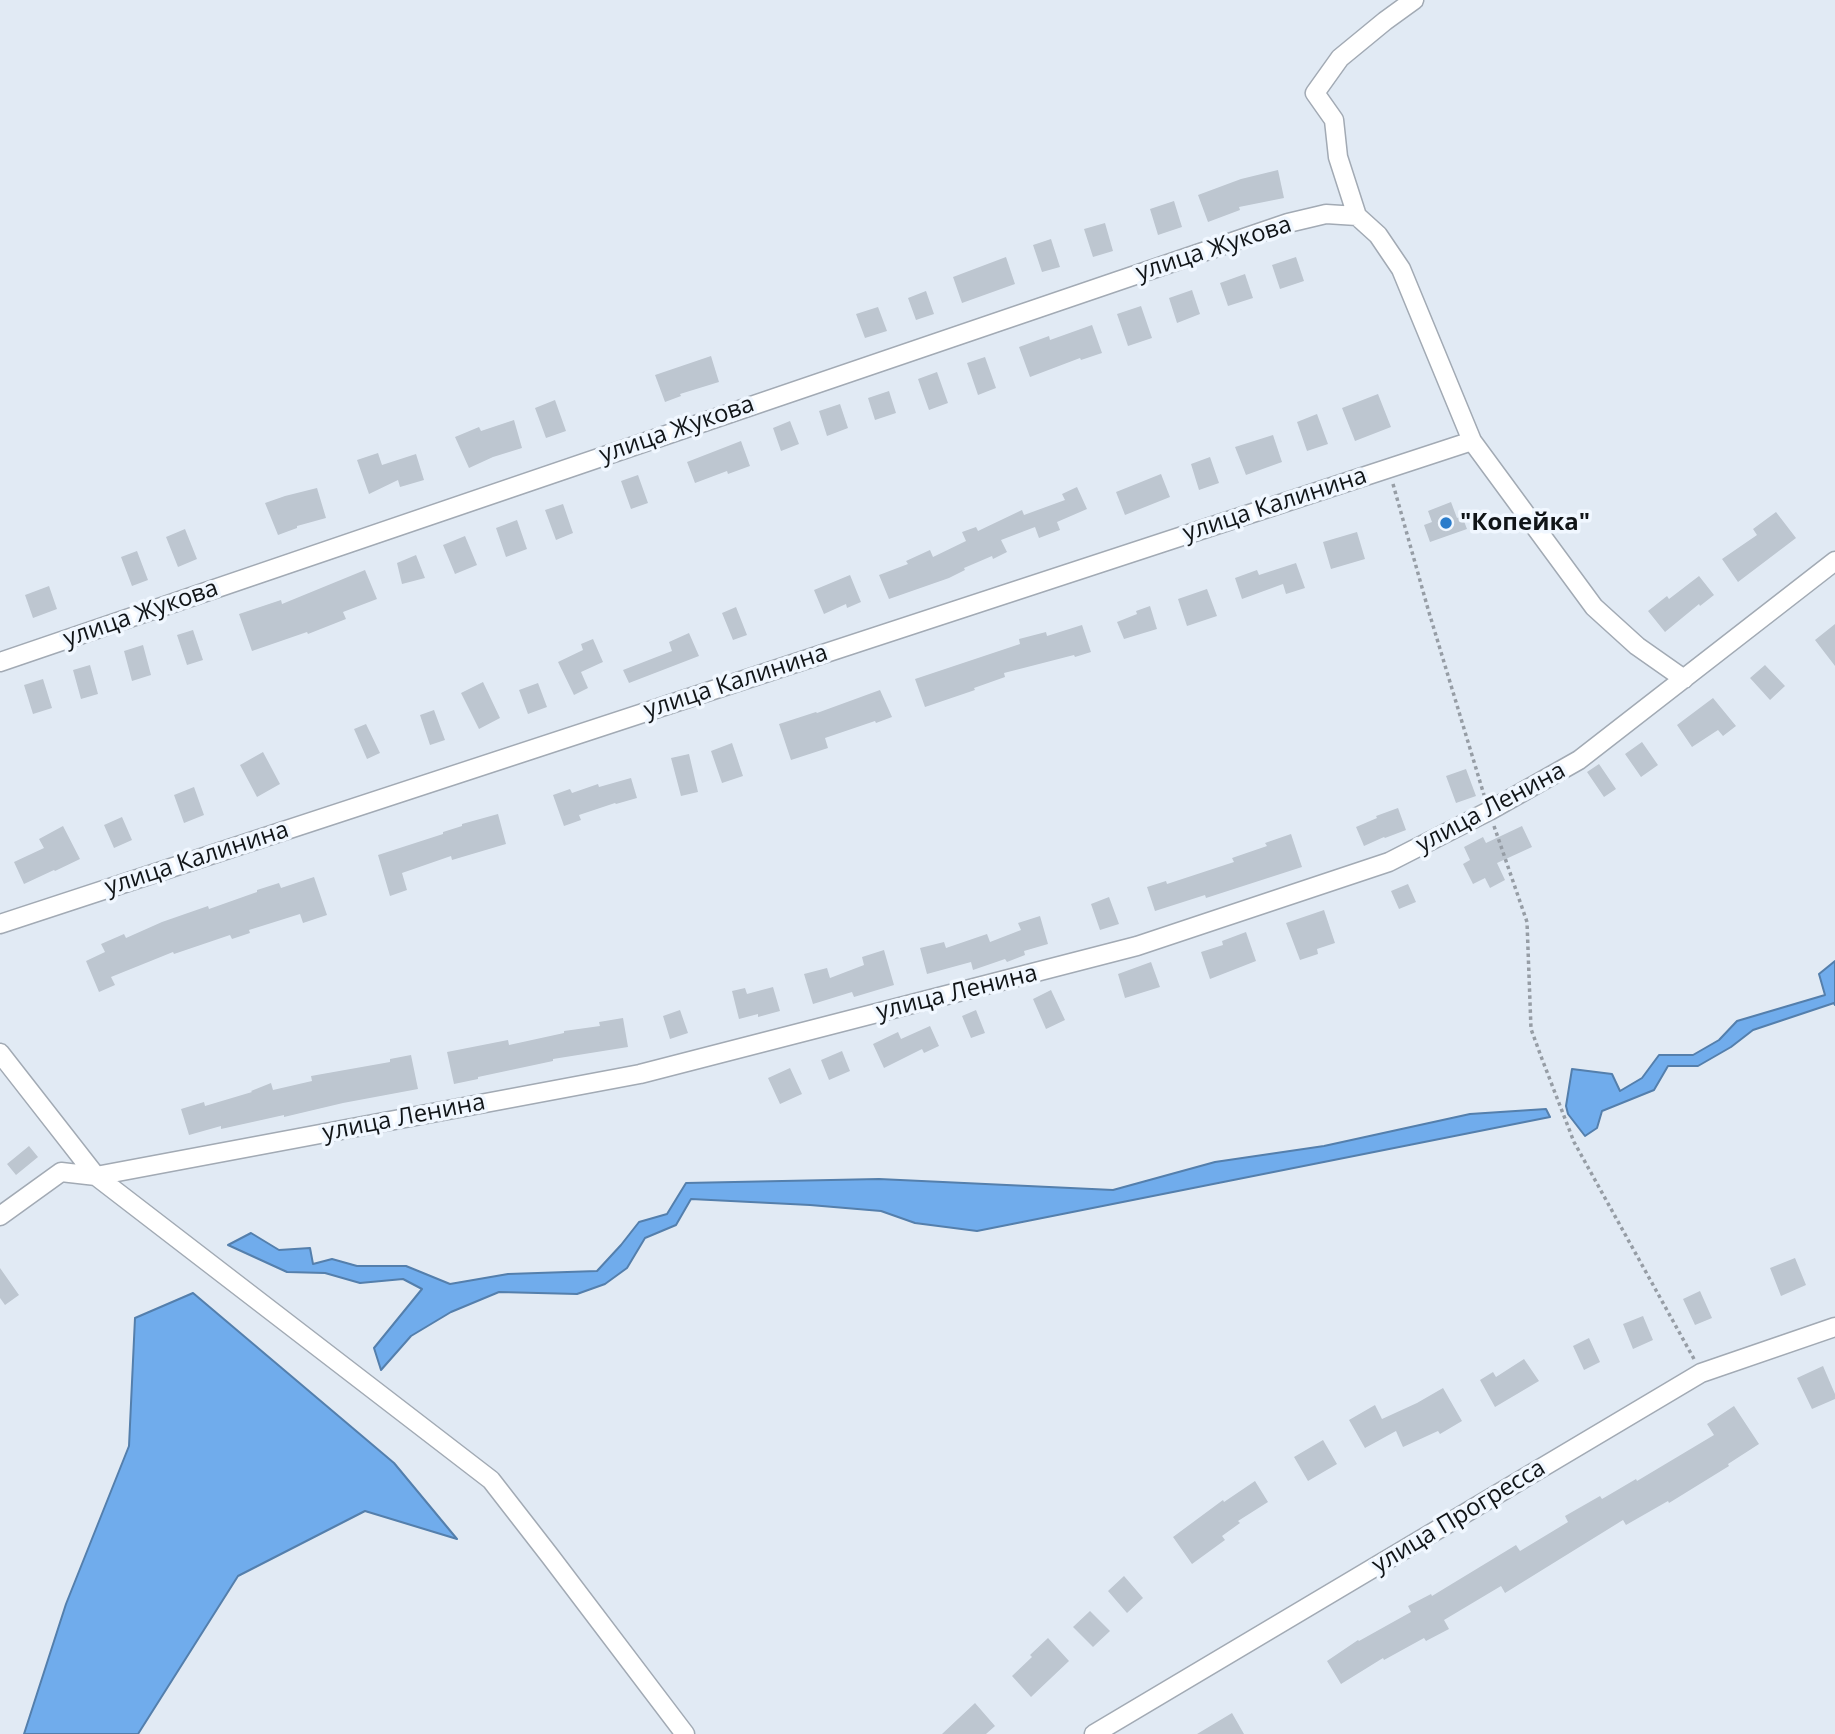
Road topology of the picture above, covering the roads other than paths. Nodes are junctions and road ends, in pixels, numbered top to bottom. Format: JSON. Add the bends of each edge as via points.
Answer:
{"nodes":[{"id":1,"x":1414,"y":0,"type":"edge"},
{"id":2,"x":1357,"y":216,"type":"junction"},
{"id":3,"x":1472,"y":441,"type":"junction"},
{"id":4,"x":1835,"y":561,"type":"edge"},
{"id":5,"x":0,"y":662,"type":"edge"},
{"id":6,"x":1684,"y":679,"type":"junction"},
{"id":7,"x":0,"y":924,"type":"edge"},
{"id":8,"x":0,"y":1054,"type":"edge"},
{"id":9,"x":96,"y":1175,"type":"junction"},
{"id":10,"x":0,"y":1216,"type":"edge"},
{"id":11,"x":1835,"y":1326,"type":"edge"},
{"id":12,"x":685,"y":1734,"type":"edge"},
{"id":13,"x":1094,"y":1734,"type":"edge"}],
"edges":[{"from":1,"to":2,"type":"street","via":[[1340,58],[1315,93],[1334,120],[1338,158]]},
{"from":2,"to":3,"type":"street","via":[[1378,235],[1401,269]]},
{"from":2,"to":5,"type":"street","name":"улица Жукова","via":[[1326,214],[1287,223]]},
{"from":3,"to":6,"type":"street","via":[[1594,607],[1637,646]]},
{"from":3,"to":7,"type":"street","name":"улица Калинина"},
{"from":4,"to":6,"type":"street","name":"улица Ленина"},
{"from":6,"to":9,"type":"street","name":"улица Ленина","via":[[1578,760],[1389,862],[1137,946],[640,1074]]},
{"from":8,"to":9,"type":"street"},
{"from":9,"to":10,"type":"street","name":"улица Ленина","via":[[61,1172]]},
{"from":9,"to":12,"type":"street","via":[[491,1480]]},
{"from":11,"to":13,"type":"street","name":"улица Прогресса","via":[[1701,1373]]}]}
